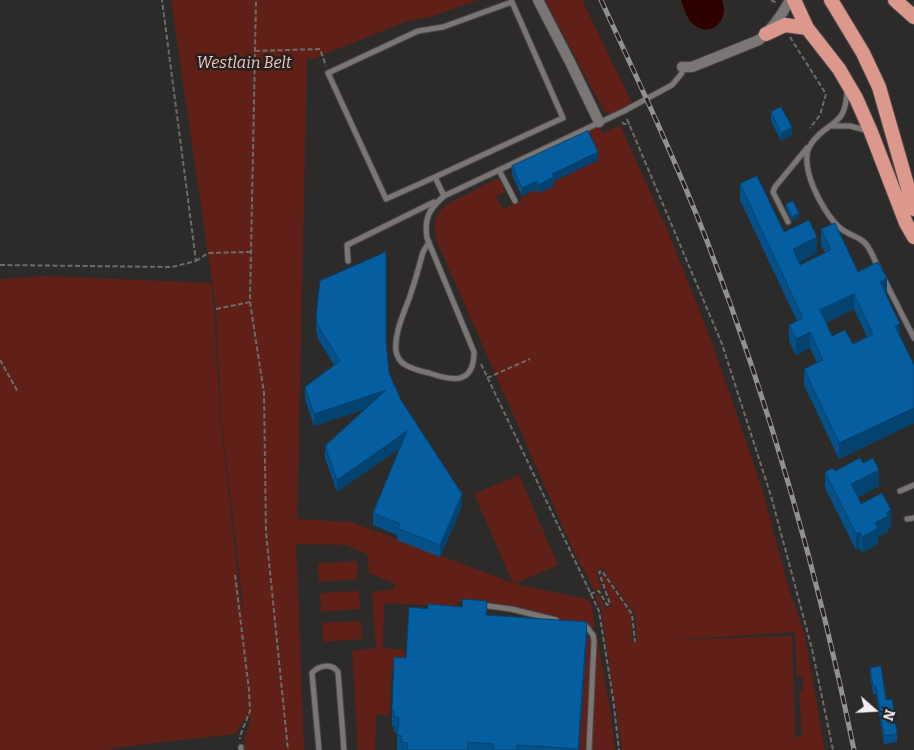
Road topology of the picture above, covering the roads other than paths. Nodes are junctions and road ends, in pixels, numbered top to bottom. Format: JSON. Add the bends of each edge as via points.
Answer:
{"nodes":[{"id":1,"x":538,"y":0,"type":"edge"},
{"id":2,"x":831,"y":0,"type":"edge"},
{"id":3,"x":895,"y":0,"type":"edge"},
{"id":4,"x":790,"y":3,"type":"edge"},
{"id":5,"x":914,"y":16,"type":"edge"},
{"id":6,"x":807,"y":28,"type":"junction"},
{"id":7,"x":766,"y":34,"type":"junction"},
{"id":8,"x":682,"y":67,"type":"joint"},
{"id":9,"x":847,"y":82,"type":"junction"},
{"id":10,"x":599,"y":122,"type":"junction"},
{"id":11,"x":832,"y":126,"type":"junction"},
{"id":12,"x":872,"y":132,"type":"junction"},
{"id":13,"x":811,"y":144,"type":"junction"},
{"id":14,"x":499,"y":170,"type":"junction"},
{"id":15,"x":435,"y":177,"type":"junction"},
{"id":16,"x":442,"y":198,"type":"junction"},
{"id":17,"x":514,"y":201,"type":"dead end"},
{"id":18,"x":914,"y":208,"type":"edge"},
{"id":19,"x":788,"y":222,"type":"dead end"},
{"id":20,"x":914,"y":237,"type":"edge"},
{"id":21,"x":429,"y":242,"type":"junction"},
{"id":22,"x":348,"y":261,"type":"dead end"},
{"id":23,"x":880,"y":271,"type":"edge"},
{"id":24,"x":884,"y":279,"type":"edge"},
{"id":25,"x":914,"y":338,"type":"edge"},
{"id":26,"x":914,"y":485,"type":"edge"},
{"id":27,"x":900,"y":491,"type":"dead end"},
{"id":28,"x":914,"y":518,"type":"edge"},
{"id":29,"x":907,"y":520,"type":"dead end"},
{"id":30,"x":477,"y":605,"type":"edge"},
{"id":31,"x":559,"y":621,"type":"edge"},
{"id":32,"x":573,"y":623,"type":"edge"},
{"id":33,"x":319,"y":750,"type":"edge"},
{"id":34,"x":344,"y":750,"type":"edge"},
{"id":35,"x":589,"y":750,"type":"edge"}],
"edges":[{"from":1,"to":10,"type":"street"},
{"from":2,"to":18,"type":"highway","via":[[880,87]]},
{"from":3,"to":5,"type":"highway"},
{"from":4,"to":6,"type":"highway"},
{"from":4,"to":7,"type":"street"},
{"from":6,"to":7,"type":"highway","via":[[785,25]]},
{"from":6,"to":9,"type":"highway"},
{"from":7,"to":8,"type":"street","via":[[759,40],[692,67]]},
{"from":8,"to":10,"type":"lane","via":[[682,73],[672,84]]},
{"from":9,"to":11,"type":"lane","via":[[845,109]]},
{"from":9,"to":12,"type":"highway"},
{"from":10,"to":14,"type":"lane"},
{"from":11,"to":12,"type":"lane","via":[[850,126]]},
{"from":11,"to":13,"type":"lane"},
{"from":12,"to":20,"type":"highway"},
{"from":13,"to":19,"type":"lane","via":[[773,192]]},
{"from":13,"to":23,"type":"lane","via":[[806,156],[808,170],[824,207],[838,226],[865,243]]},
{"from":14,"to":16,"type":"lane"},
{"from":14,"to":17,"type":"lane"},
{"from":15,"to":15,"type":"lane","via":[[386,199],[328,73],[418,31],[443,27],[512,2],[563,118]]},
{"from":15,"to":16,"type":"lane"},
{"from":16,"to":21,"type":"lane","via":[[428,213],[426,230]]},
{"from":16,"to":22,"type":"lane","via":[[347,245]]},
{"from":21,"to":21,"type":"lane","via":[[474,354],[473,365],[465,376],[456,380],[404,365],[398,357],[399,329]]},
{"from":24,"to":25,"type":"lane"},
{"from":26,"to":27,"type":"lane"},
{"from":28,"to":29,"type":"lane"},
{"from":30,"to":31,"type":"lane","via":[[511,608]]},
{"from":32,"to":35,"type":"lane","via":[[585,625],[594,641]]},
{"from":33,"to":34,"type":"lane","via":[[312,673],[329,666],[338,672]]}]}
